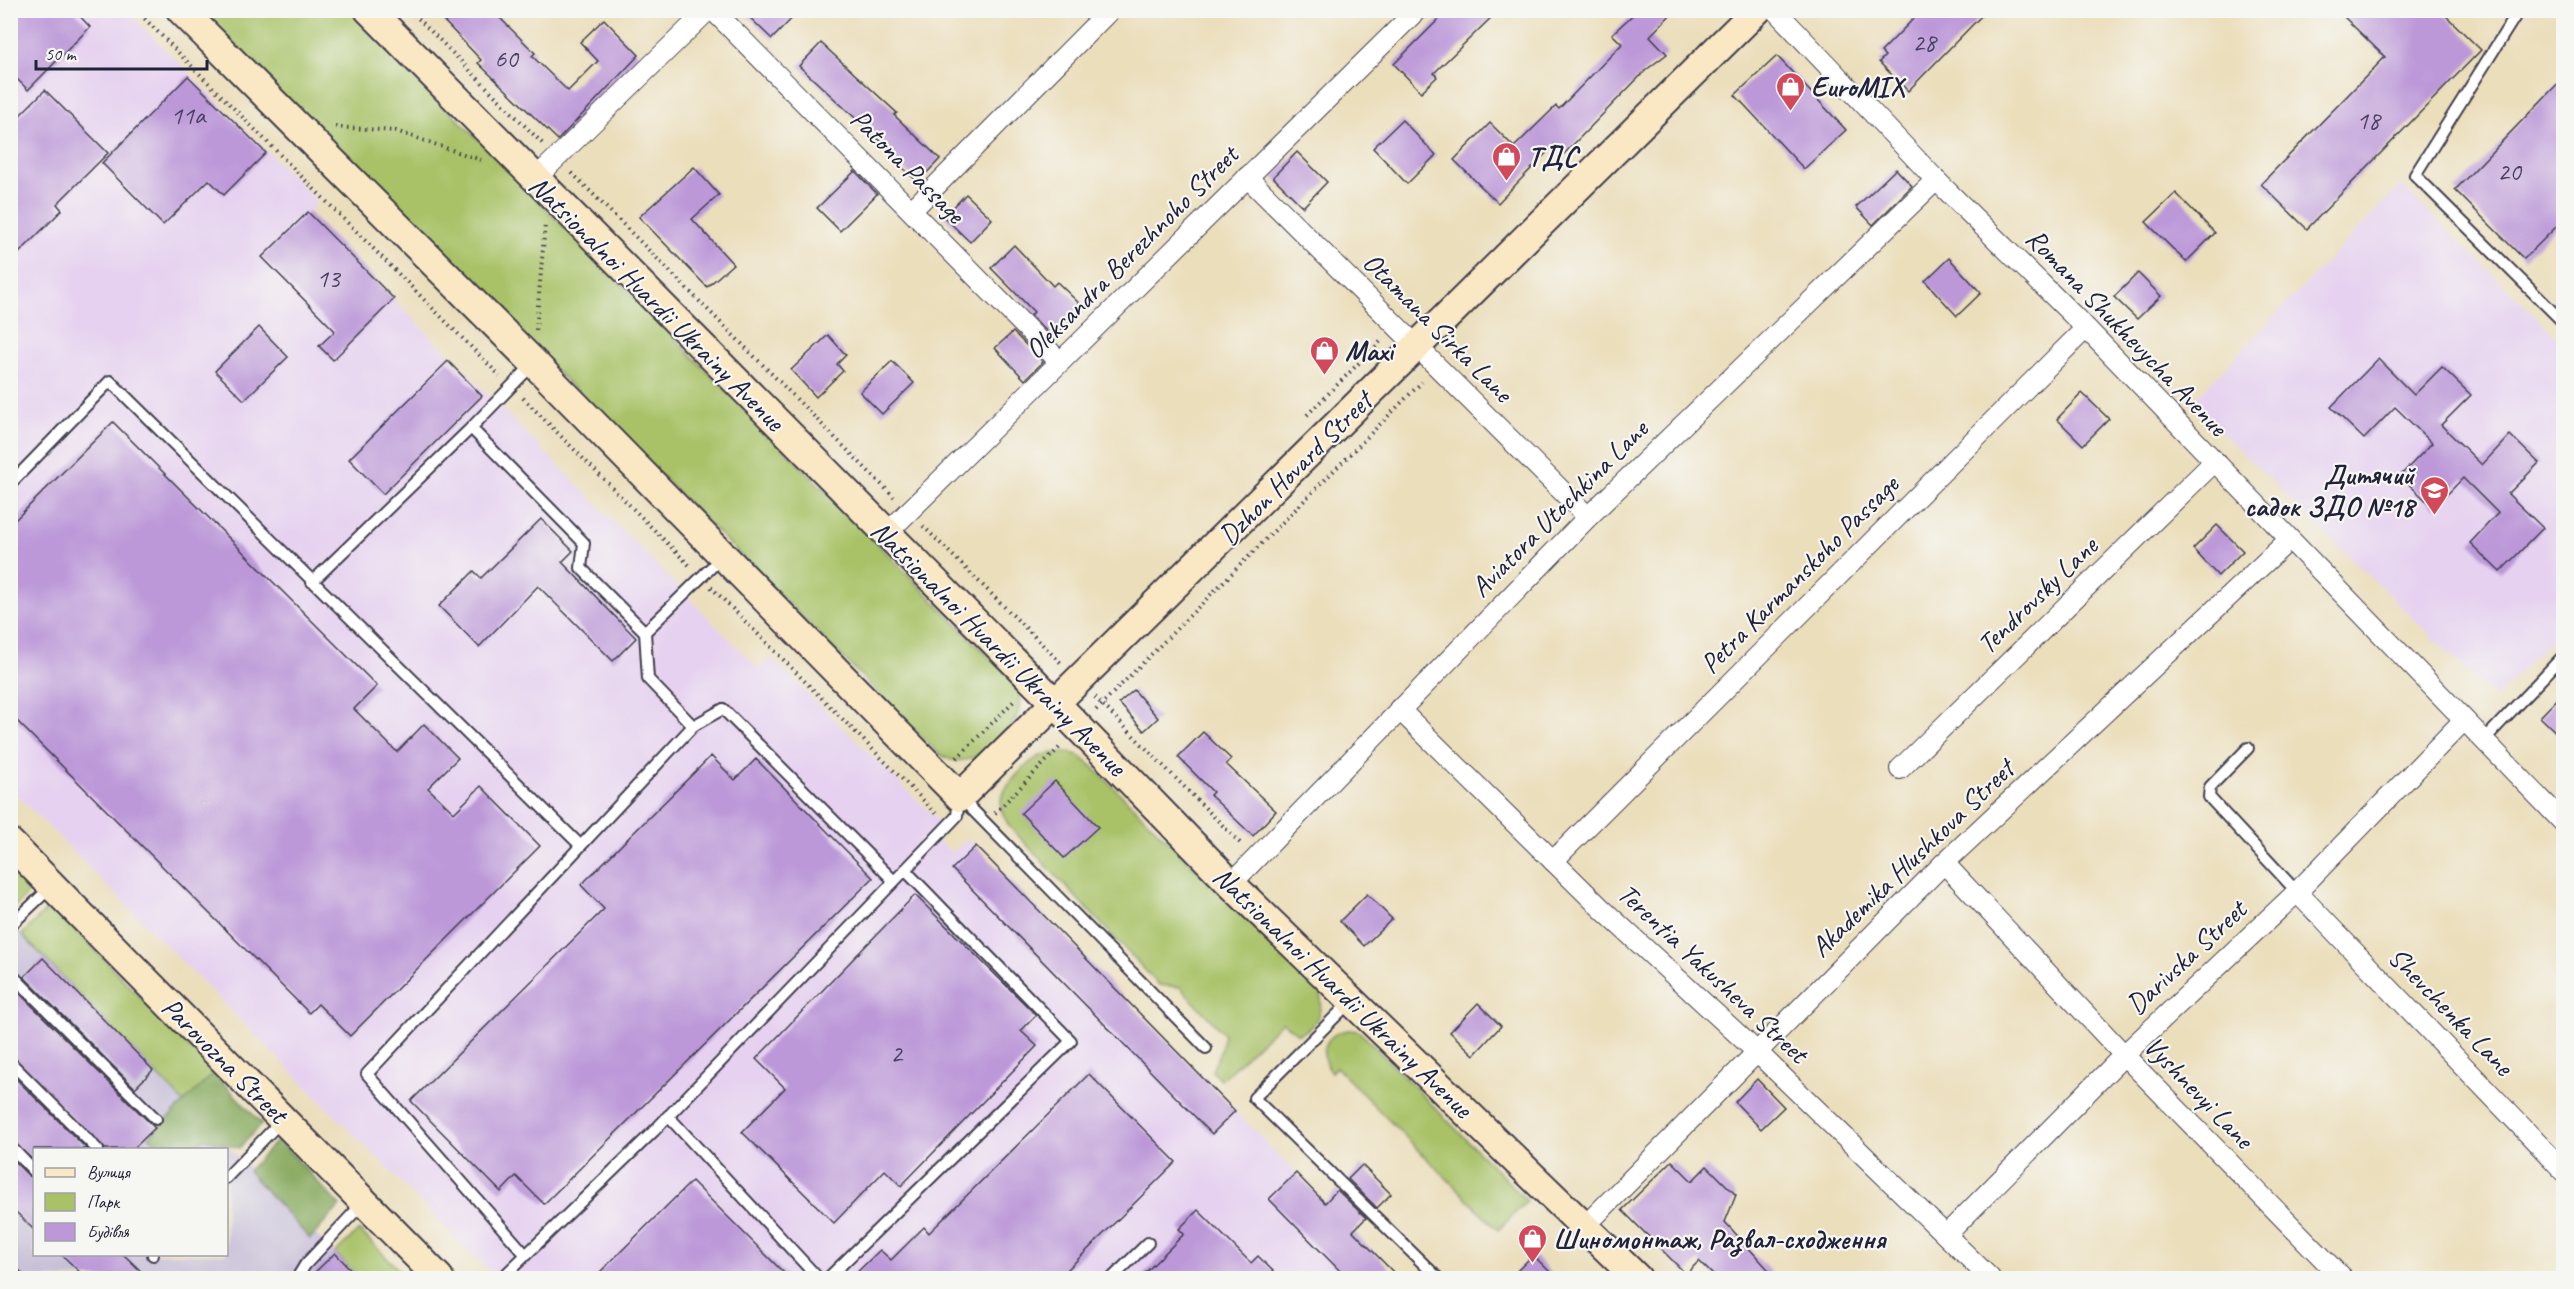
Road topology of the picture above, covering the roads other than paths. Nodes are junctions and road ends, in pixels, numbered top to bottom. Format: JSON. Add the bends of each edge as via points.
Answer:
{"nodes":[{"id":1,"x":181,"y":10,"type":"edge"},
{"id":2,"x":369,"y":10,"type":"edge"},
{"id":3,"x":708,"y":10,"type":"edge"},
{"id":4,"x":713,"y":10,"type":"edge"},
{"id":5,"x":1110,"y":10,"type":"edge"},
{"id":6,"x":1417,"y":10,"type":"edge"},
{"id":7,"x":1757,"y":10,"type":"edge"},
{"id":8,"x":1775,"y":10,"type":"edge"},
{"id":9,"x":2518,"y":10,"type":"edge"},
{"id":10,"x":1247,"y":177,"type":"junction"},
{"id":11,"x":535,"y":179,"type":"junction"},
{"id":12,"x":1936,"y":180,"type":"junction"},
{"id":13,"x":912,"y":210,"type":"junction"},
{"id":14,"x":2564,"y":323,"type":"edge"},
{"id":15,"x":2086,"y":328,"type":"junction"},
{"id":16,"x":1428,"y":357,"type":"junction"},
{"id":17,"x":1060,"y":362,"type":"junction"},
{"id":18,"x":534,"y":363,"type":"junction"},
{"id":19,"x":471,"y":428,"type":"junction"},
{"id":20,"x":2214,"y":462,"type":"junction"},
{"id":21,"x":10,"y":484,"type":"edge"},
{"id":22,"x":1588,"y":517,"type":"junction"},
{"id":23,"x":886,"y":534,"type":"junction"},
{"id":24,"x":2289,"y":540,"type":"junction"},
{"id":25,"x":722,"y":557,"type":"junction"},
{"id":26,"x":312,"y":582,"type":"junction"},
{"id":27,"x":645,"y":632,"type":"junction"},
{"id":28,"x":2564,"y":655,"type":"edge"},
{"id":29,"x":1055,"y":703,"type":"junction"},
{"id":30,"x":1399,"y":709,"type":"junction"},
{"id":31,"x":2464,"y":720,"type":"junction"},
{"id":32,"x":693,"y":726,"type":"junction"},
{"id":33,"x":2484,"y":740,"type":"junction"},
{"id":34,"x":2248,"y":748,"type":"dead end"},
{"id":35,"x":1900,"y":769,"type":"dead end"},
{"id":36,"x":960,"y":797,"type":"junction"},
{"id":37,"x":2563,"y":823,"type":"edge"},
{"id":38,"x":10,"y":843,"type":"edge"},
{"id":39,"x":580,"y":845,"type":"junction"},
{"id":40,"x":1553,"y":861,"type":"junction"},
{"id":41,"x":1944,"y":863,"type":"junction"},
{"id":42,"x":905,"y":870,"type":"junction"},
{"id":43,"x":894,"y":881,"type":"junction"},
{"id":44,"x":1231,"y":884,"type":"junction"},
{"id":45,"x":53,"y":886,"type":"junction"},
{"id":46,"x":2297,"y":892,"type":"junction"},
{"id":47,"x":10,"y":926,"type":"edge"},
{"id":48,"x":10,"y":973,"type":"edge"},
{"id":49,"x":1350,"y":1002,"type":"junction"},
{"id":50,"x":1206,"y":1048,"type":"dead end"},
{"id":51,"x":1757,"y":1052,"type":"junction"},
{"id":52,"x":2124,"y":1055,"type":"junction"},
{"id":53,"x":10,"y":1062,"type":"edge"},
{"id":54,"x":668,"y":1116,"type":"junction"},
{"id":55,"x":156,"y":1119,"type":"dead end"},
{"id":56,"x":283,"y":1119,"type":"junction"},
{"id":57,"x":10,"y":1146,"type":"edge"},
{"id":58,"x":97,"y":1148,"type":"edge"},
{"id":59,"x":33,"y":1170,"type":"edge"},
{"id":60,"x":2564,"y":1171,"type":"edge"},
{"id":61,"x":228,"y":1176,"type":"edge"},
{"id":62,"x":365,"y":1201,"type":"junction"},
{"id":63,"x":1585,"y":1226,"type":"junction"},
{"id":64,"x":1946,"y":1235,"type":"junction"},
{"id":65,"x":1148,"y":1243,"type":"dead end"},
{"id":66,"x":525,"y":1254,"type":"junction"},
{"id":67,"x":297,"y":1278,"type":"edge"},
{"id":68,"x":439,"y":1278,"type":"edge"},
{"id":69,"x":502,"y":1278,"type":"edge"},
{"id":70,"x":818,"y":1278,"type":"edge"},
{"id":71,"x":828,"y":1278,"type":"edge"},
{"id":72,"x":1112,"y":1278,"type":"edge"},
{"id":73,"x":1438,"y":1278,"type":"edge"},
{"id":74,"x":1637,"y":1278,"type":"edge"},
{"id":75,"x":1990,"y":1278,"type":"edge"},
{"id":76,"x":2342,"y":1278,"type":"edge"}],
"edges":[{"from":1,"to":18,"type":"street"},
{"from":2,"to":11,"type":"street","name":"Natsionalnoi Hvardii Ukrainy Avenue"},
{"from":3,"to":11,"type":"street"},
{"from":4,"to":13,"type":"street","name":"Patona Passage"},
{"from":5,"to":13,"type":"street"},
{"from":6,"to":10,"type":"street","name":"Oleksandra Berezhnoho Street"},
{"from":7,"to":16,"type":"street","name":"Dzhon Hovard Street"},
{"from":8,"to":12,"type":"street","name":"Romana Shukhevycha Avenue"},
{"from":9,"to":14,"type":"lane","via":[[2415,175]]},
{"from":10,"to":16,"type":"street","name":"Otamana Sirka Lane"},
{"from":10,"to":17,"type":"street","name":"Oleksandra Berezhnoho Street"},
{"from":11,"to":23,"type":"street","name":"Natsionalnoi Hvardii Ukrainy Avenue"},
{"from":12,"to":15,"type":"street","name":"Romana Shukhevycha Avenue"},
{"from":12,"to":22,"type":"street","name":"Aviatora Utochkina Lane"},
{"from":13,"to":17,"type":"street","name":"Patona Passage"},
{"from":15,"to":20,"type":"street","name":"Romana Shukhevycha Avenue"},
{"from":15,"to":40,"type":"street","name":"Petra Karmanskoho Passage"},
{"from":16,"to":22,"type":"street","name":"Otamana Sirka Lane"},
{"from":16,"to":29,"type":"street","name":"Dzhon Hovard Street"},
{"from":17,"to":23,"type":"street","name":"Oleksandra Berezhnoho Street"},
{"from":18,"to":19,"type":"lane"},
{"from":18,"to":25,"type":"street"},
{"from":19,"to":26,"type":"lane"},
{"from":19,"to":27,"type":"lane","via":[[584,543],[581,568]]},
{"from":20,"to":24,"type":"street","name":"Romana Shukhevycha Avenue"},
{"from":20,"to":35,"type":"street","name":"Tendrovsky Lane"},
{"from":21,"to":26,"type":"lane","via":[[110,381]]},
{"from":22,"to":30,"type":"street","name":"Aviatora Utochkina Lane"},
{"from":23,"to":29,"type":"street","name":"Natsionalnoi Hvardii Ukrainy Avenue"},
{"from":24,"to":31,"type":"street","name":"Romana Shukhevycha Avenue"},
{"from":24,"to":41,"type":"street","name":"Akademika Hlushkova Street"},
{"from":25,"to":27,"type":"lane"},
{"from":25,"to":36,"type":"street"},
{"from":26,"to":39,"type":"lane"},
{"from":27,"to":32,"type":"lane","via":[[648,679]]},
{"from":28,"to":33,"type":"lane"},
{"from":29,"to":36,"type":"street","name":"Dzhon Hovard Street"},
{"from":29,"to":44,"type":"street","name":"Natsionalnoi Hvardii Ukrainy Avenue"},
{"from":30,"to":40,"type":"street","name":"Terentia Yakusheva Street"},
{"from":30,"to":44,"type":"street","name":"Aviatora Utochkina Lane"},
{"from":31,"to":33,"type":"street","name":"Romana Shukhevycha Avenue"},
{"from":31,"to":46,"type":"street","name":"Darivska Street"},
{"from":32,"to":39,"type":"lane"},
{"from":32,"to":43,"type":"lane","via":[[723,709]]},
{"from":33,"to":37,"type":"street","name":"Romana Shukhevycha Avenue"},
{"from":34,"to":46,"type":"lane","via":[[2210,787],[2209,796]]},
{"from":36,"to":42,"type":"lane","via":[[957,816]]},
{"from":36,"to":50,"type":"lane"},
{"from":38,"to":45,"type":"street","name":"Parovozna Street"},
{"from":39,"to":66,"type":"lane","via":[[367,1074]]},
{"from":40,"to":51,"type":"street","name":"Terentia Yakusheva Street"},
{"from":41,"to":51,"type":"street","name":"Akademika Hlushkova Street"},
{"from":41,"to":52,"type":"street","name":"Vyshnevyi Lane"},
{"from":42,"to":43,"type":"lane"},
{"from":42,"to":71,"type":"lane","via":[[1071,1041]]},
{"from":43,"to":54,"type":"lane"},
{"from":44,"to":49,"type":"street","name":"Natsionalnoi Hvardii Ukrainy Avenue"},
{"from":45,"to":47,"type":"lane"},
{"from":45,"to":56,"type":"street","name":"Parovozna Street"},
{"from":46,"to":52,"type":"street","name":"Darivska Street"},
{"from":46,"to":60,"type":"street","name":"Shevchenka Lane"},
{"from":48,"to":55,"type":"lane"},
{"from":49,"to":63,"type":"street","name":"Natsionalnoi Hvardii Ukrainy Avenue"},
{"from":49,"to":73,"type":"lane","via":[[1254,1098]]},
{"from":51,"to":63,"type":"street","name":"Akademika Hlushkova Street"},
{"from":51,"to":64,"type":"street","name":"Terentia Yakusheva Street"},
{"from":52,"to":64,"type":"street","name":"Darivska Street"},
{"from":52,"to":76,"type":"street","name":"Vyshnevyi Lane"},
{"from":53,"to":58,"type":"lane"},
{"from":54,"to":66,"type":"lane"},
{"from":54,"to":70,"type":"lane"},
{"from":56,"to":61,"type":"lane"},
{"from":56,"to":62,"type":"street","name":"Parovozna Street"},
{"from":57,"to":59,"type":"lane"},
{"from":62,"to":67,"type":"lane"},
{"from":62,"to":68,"type":"street","name":"Parovozna Street"},
{"from":63,"to":74,"type":"street","name":"Natsionalnoi Hvardii Ukrainy Avenue"},
{"from":64,"to":75,"type":"street","name":"Terentia Yakusheva Street"},
{"from":65,"to":72,"type":"lane"},
{"from":66,"to":69,"type":"lane"}]}
